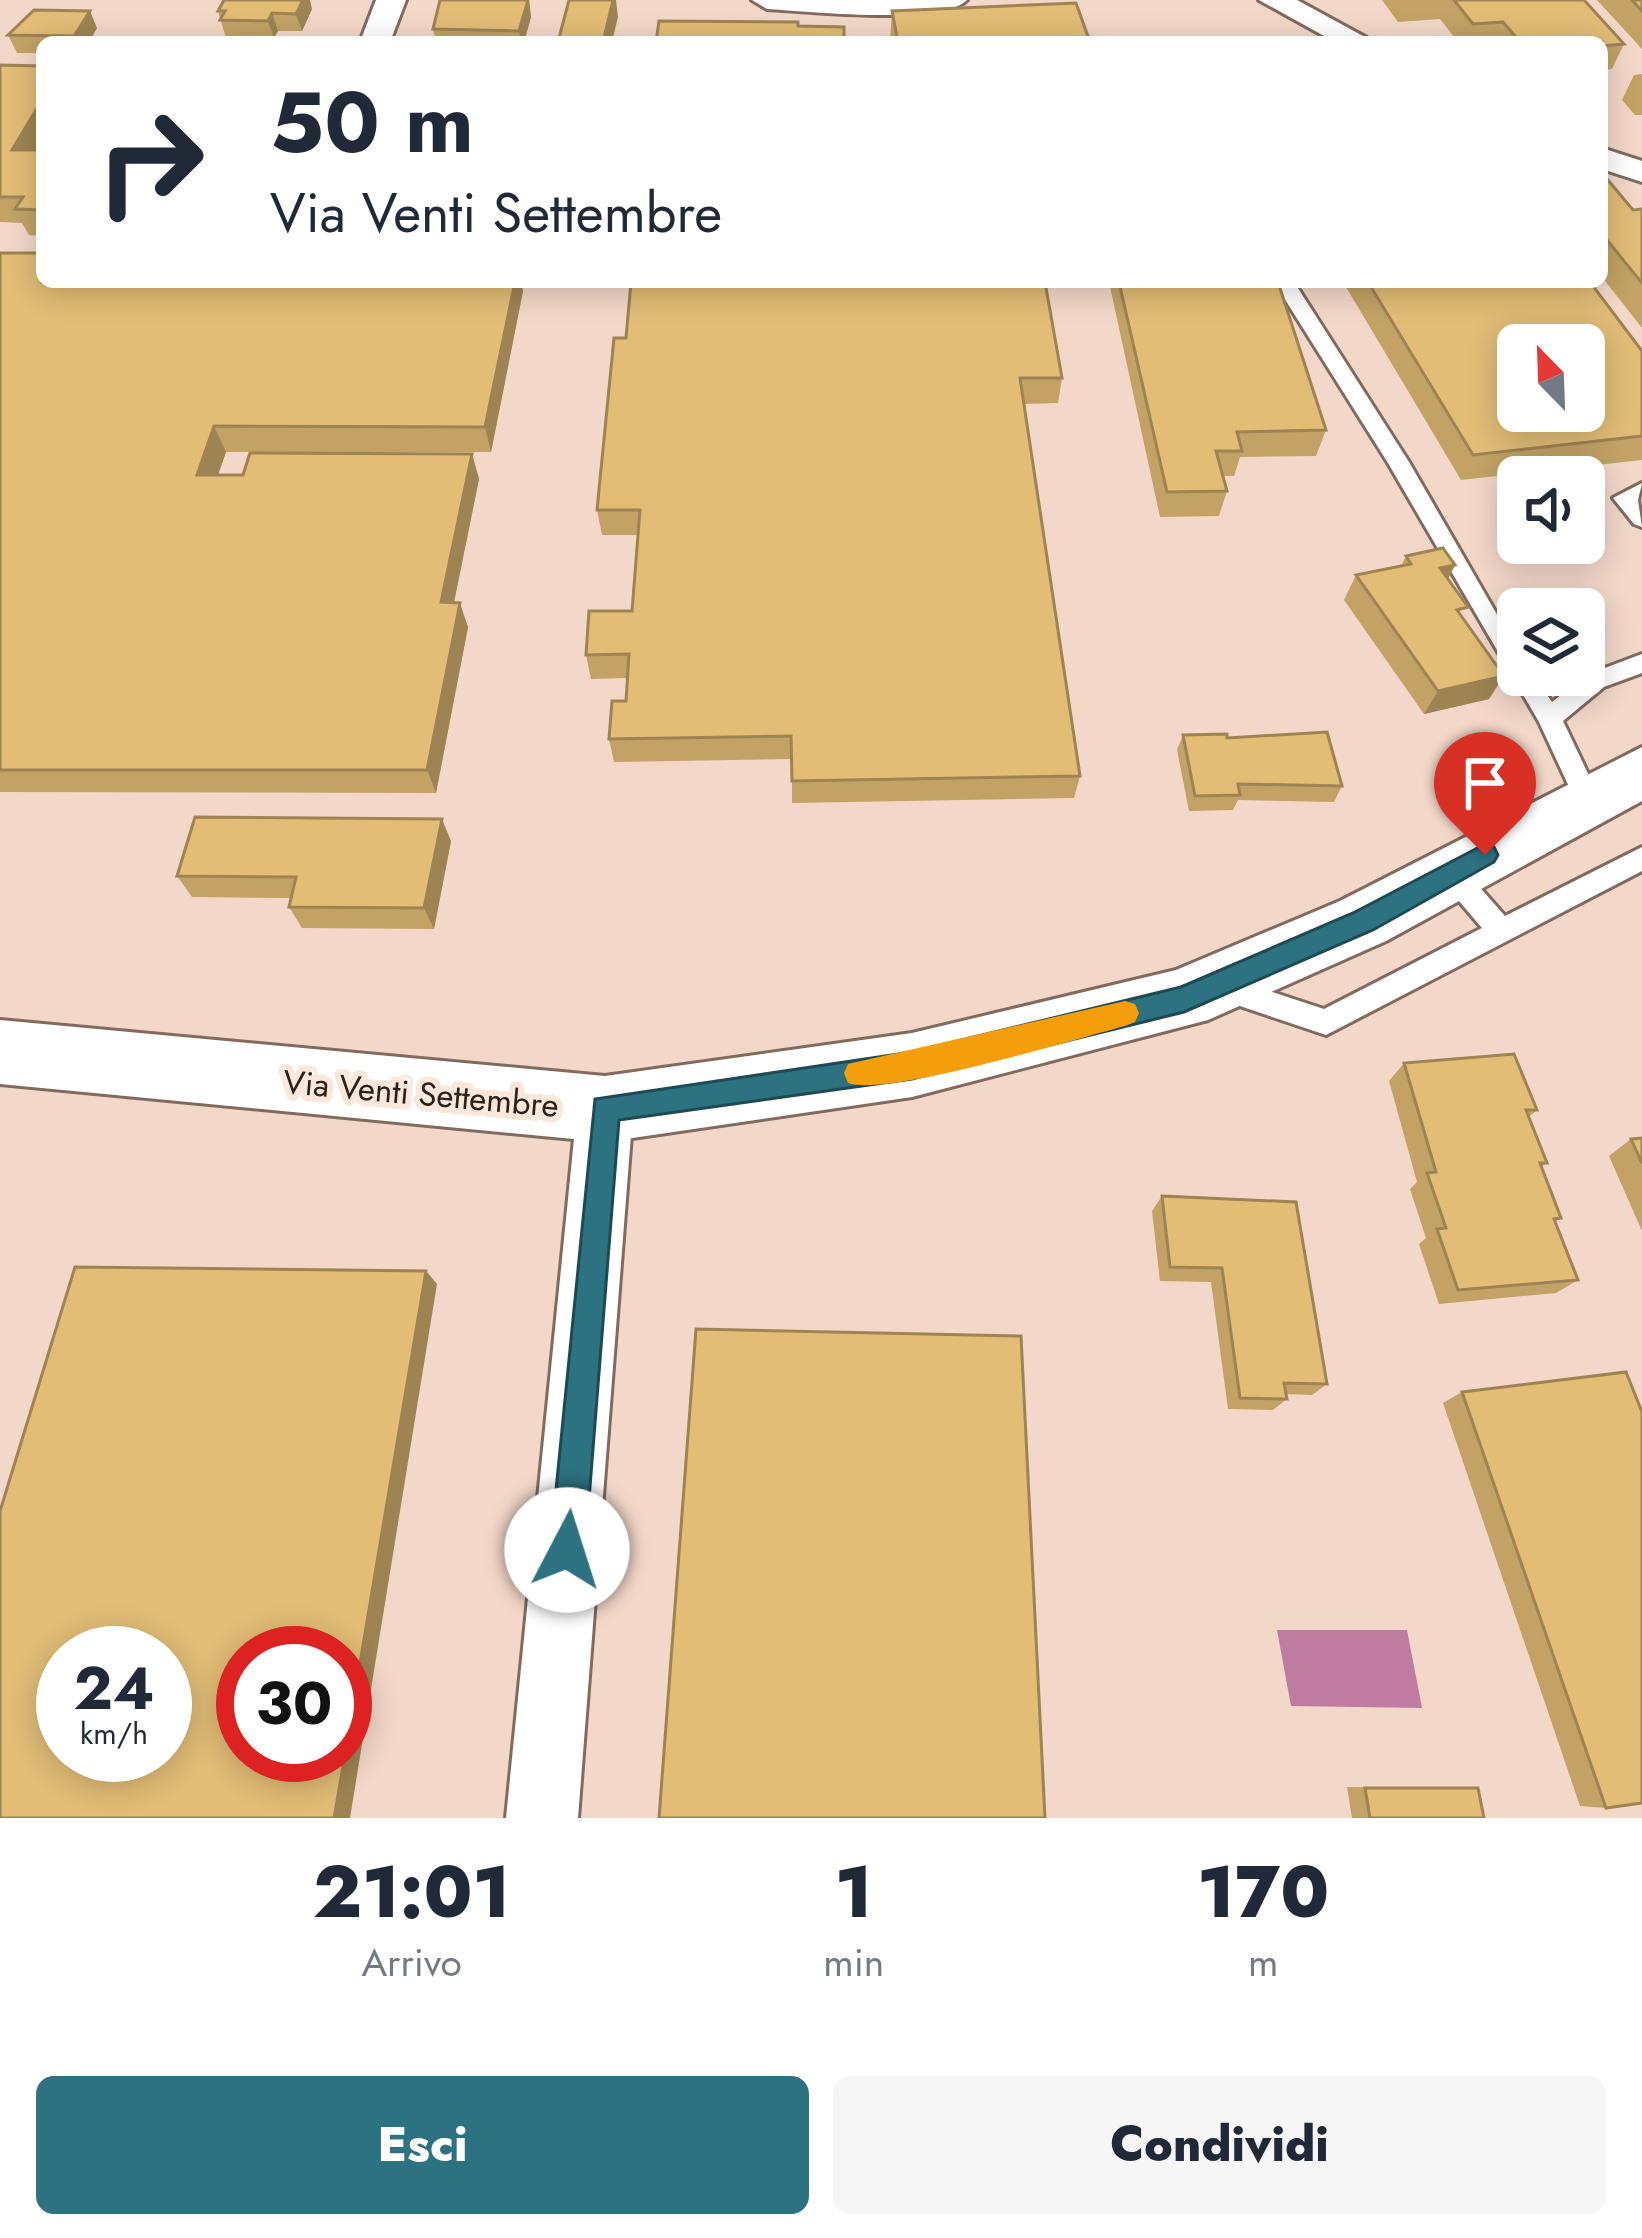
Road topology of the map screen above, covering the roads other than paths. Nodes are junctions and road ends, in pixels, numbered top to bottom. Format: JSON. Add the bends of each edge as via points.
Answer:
{"nodes":[{"id":1,"x":392,"y":0,"type":"edge"},
{"id":2,"x":767,"y":0,"type":"edge"},
{"id":3,"x":952,"y":0,"type":"edge"},
{"id":4,"x":1274,"y":0,"type":"edge"},
{"id":5,"x":377,"y":36,"type":"edge"},
{"id":6,"x":1347,"y":36,"type":"edge"},
{"id":7,"x":1608,"y":160,"type":"edge"},
{"id":8,"x":1642,"y":172,"type":"edge"},
{"id":9,"x":1288,"y":288,"type":"edge"},
{"id":10,"x":1642,"y":490,"type":"edge"},
{"id":11,"x":1642,"y":519,"type":"edge"},
{"id":12,"x":1497,"y":635,"type":"edge"},
{"id":13,"x":1642,"y":663,"type":"edge"},
{"id":14,"x":1534,"y":696,"type":"edge"},
{"id":15,"x":1549,"y":718,"type":"junction"},
{"id":16,"x":1614,"y":785,"type":"edge"},
{"id":17,"x":1642,"y":858,"type":"edge"},
{"id":18,"x":1451,"y":873,"type":"junction"},
{"id":19,"x":1501,"y":931,"type":"junction"},
{"id":20,"x":1215,"y":986,"type":"junction"},
{"id":21,"x":0,"y":1052,"type":"edge"},
{"id":22,"x":605,"y":1108,"type":"junction"},
{"id":23,"x":542,"y":1818,"type":"edge"}],
"edges":[{"from":1,"to":5,"type":"street"},
{"from":2,"to":3,"type":"street","via":[[900,7]]},
{"from":4,"to":6,"type":"street"},
{"from":7,"to":8,"type":"street"},
{"from":9,"to":12,"type":"lane"},
{"from":10,"to":11,"type":"lane","via":[[1624,498]]},
{"from":13,"to":15,"type":"lane","via":[[1595,681]]},
{"from":14,"to":15,"type":"lane"},
{"from":15,"to":16,"type":"lane"},
{"from":16,"to":18,"type":"street","name":"Via Venti Settembre"},
{"from":17,"to":19,"type":"lane"},
{"from":18,"to":19,"type":"lane"},
{"from":18,"to":20,"type":"street","name":"Via Venti Settembre"},
{"from":19,"to":20,"type":"lane","via":[[1326,1022]]},
{"from":20,"to":22,"type":"street","name":"Via Venti Settembre","via":[[912,1065]]},
{"from":21,"to":22,"type":"street","name":"Via Venti Settembre"},
{"from":22,"to":23,"type":"street"}]}
